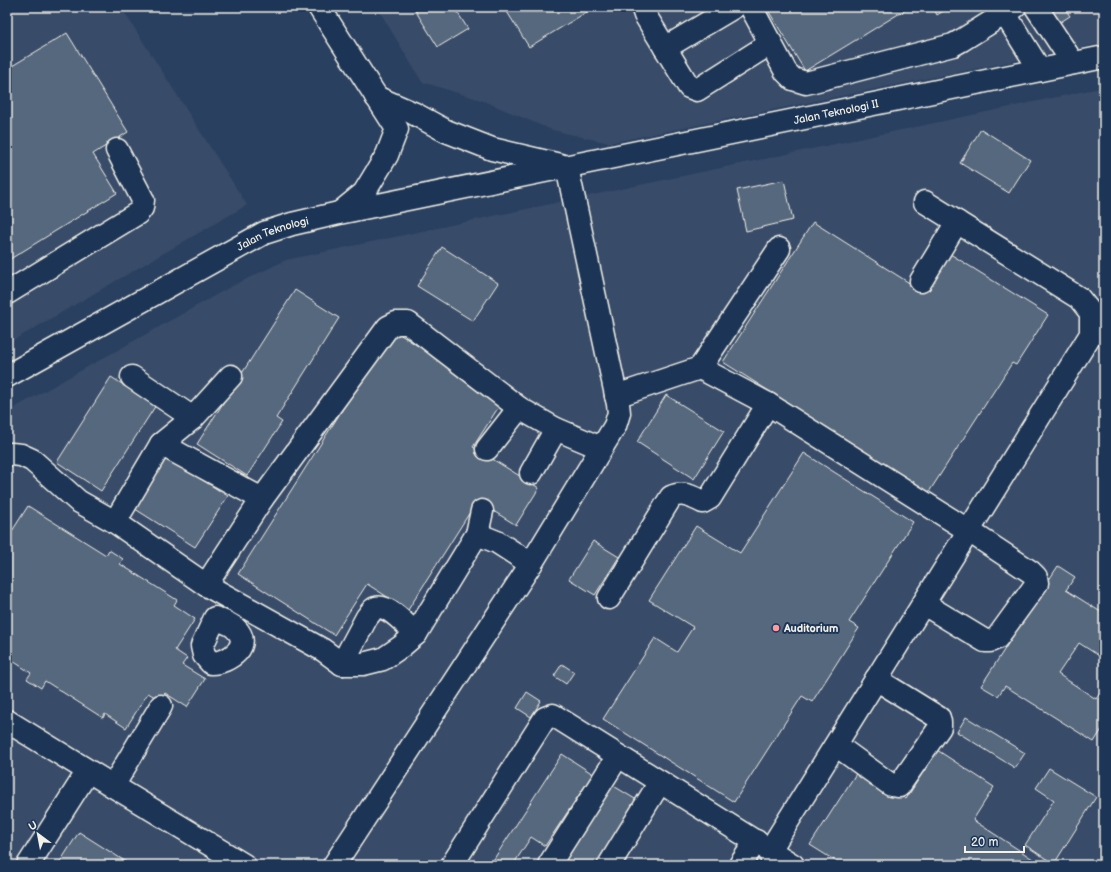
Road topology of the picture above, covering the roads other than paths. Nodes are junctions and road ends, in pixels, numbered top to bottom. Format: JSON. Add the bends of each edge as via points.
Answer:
{"nodes":[{"id":1,"x":319,"y":7,"type":"edge"},
{"id":2,"x":645,"y":7,"type":"edge"},
{"id":3,"x":734,"y":7,"type":"edge"},
{"id":4,"x":751,"y":7,"type":"edge"},
{"id":5,"x":1036,"y":7,"type":"edge"},
{"id":6,"x":1010,"y":10,"type":"edge"},
{"id":7,"x":771,"y":43,"type":"junction"},
{"id":8,"x":666,"y":48,"type":"junction"},
{"id":9,"x":1104,"y":57,"type":"edge"},
{"id":10,"x":1073,"y":63,"type":"junction"},
{"id":11,"x":1040,"y":70,"type":"junction"},
{"id":12,"x":376,"y":97,"type":"junction"},
{"id":13,"x":117,"y":150,"type":"dead end"},
{"id":14,"x":567,"y":167,"type":"junction"},
{"id":15,"x":925,"y":202,"type":"dead end"},
{"id":16,"x":339,"y":213,"type":"junction"},
{"id":17,"x":957,"y":222,"type":"junction"},
{"id":18,"x":779,"y":249,"type":"dead end"},
{"id":19,"x":921,"y":281,"type":"dead end"},
{"id":20,"x":7,"y":293,"type":"edge"},
{"id":21,"x":700,"y":368,"type":"junction"},
{"id":22,"x":7,"y":376,"type":"edge"},
{"id":23,"x":231,"y":376,"type":"dead end"},
{"id":24,"x":132,"y":377,"type":"dead end"},
{"id":25,"x":616,"y":396,"type":"junction"},
{"id":26,"x":768,"y":404,"type":"junction"},
{"id":27,"x":519,"y":408,"type":"junction"},
{"id":28,"x":193,"y":418,"type":"junction"},
{"id":29,"x":556,"y":429,"type":"junction"},
{"id":30,"x":160,"y":444,"type":"junction"},
{"id":31,"x":601,"y":448,"type":"junction"},
{"id":32,"x":487,"y":449,"type":"dead end"},
{"id":33,"x":7,"y":455,"type":"edge"},
{"id":34,"x":531,"y":473,"type":"dead end"},
{"id":35,"x":262,"y":499,"type":"junction"},
{"id":36,"x":482,"y":511,"type":"dead end"},
{"id":37,"x":116,"y":522,"type":"junction"},
{"id":38,"x":969,"y":530,"type":"junction"},
{"id":39,"x":478,"y":534,"type":"junction"},
{"id":40,"x":531,"y":564,"type":"junction"},
{"id":41,"x":206,"y":585,"type":"junction"},
{"id":42,"x":231,"y":598,"type":"junction"},
{"id":43,"x":609,"y":598,"type":"dead end"},
{"id":44,"x":924,"y":604,"type":"junction"},
{"id":45,"x":215,"y":618,"type":"dead end"},
{"id":46,"x":416,"y":634,"type":"junction"},
{"id":47,"x":342,"y":664,"type":"junction"},
{"id":48,"x":876,"y":679,"type":"junction"},
{"id":49,"x":161,"y":706,"type":"dead end"},
{"id":50,"x":7,"y":720,"type":"edge"},
{"id":51,"x":836,"y":745,"type":"junction"},
{"id":52,"x":618,"y":756,"type":"junction"},
{"id":53,"x":88,"y":771,"type":"junction"},
{"id":54,"x":660,"y":782,"type":"junction"},
{"id":55,"x":113,"y":786,"type":"junction"},
{"id":56,"x":767,"y":852,"type":"edge"},
{"id":57,"x":28,"y":865,"type":"edge"},
{"id":58,"x":244,"y":865,"type":"edge"},
{"id":59,"x":334,"y":865,"type":"edge"},
{"id":60,"x":452,"y":865,"type":"edge"},
{"id":61,"x":549,"y":865,"type":"edge"},
{"id":62,"x":609,"y":865,"type":"edge"},
{"id":63,"x":740,"y":865,"type":"edge"},
{"id":64,"x":793,"y":865,"type":"edge"}],
"edges":[{"from":1,"to":12,"type":"lane"},
{"from":2,"to":8,"type":"lane","via":[[645,15]]},
{"from":3,"to":8,"type":"lane"},
{"from":4,"to":7,"type":"lane"},
{"from":5,"to":10,"type":"lane"},
{"from":6,"to":7,"type":"lane","via":[[953,45],[806,83],[789,76]]},
{"from":6,"to":11,"type":"lane"},
{"from":7,"to":8,"type":"lane","via":[[696,90],[689,87]]},
{"from":9,"to":10,"type":"lane","name":"Jalan Teknologi II"},
{"from":10,"to":11,"type":"lane","name":"Jalan Teknologi II"},
{"from":11,"to":14,"type":"lane","name":"Jalan Teknologi II"},
{"from":12,"to":14,"type":"lane","via":[[446,131],[492,149]]},
{"from":12,"to":16,"type":"lane","via":[[397,129],[387,155],[364,193]]},
{"from":13,"to":20,"type":"lane","via":[[143,200],[142,208],[138,213]]},
{"from":14,"to":16,"type":"lane","name":"Jalan Teknologi"},
{"from":14,"to":25,"type":"lane"},
{"from":15,"to":17,"type":"lane"},
{"from":16,"to":22,"type":"lane","name":"Jalan Teknologi","via":[[264,233]]},
{"from":17,"to":19,"type":"lane"},
{"from":17,"to":38,"type":"lane","via":[[1079,298],[1091,313],[1090,334]]},
{"from":18,"to":21,"type":"lane"},
{"from":21,"to":25,"type":"lane"},
{"from":21,"to":26,"type":"lane"},
{"from":23,"to":28,"type":"lane"},
{"from":24,"to":28,"type":"lane"},
{"from":25,"to":31,"type":"lane","via":[[619,413],[615,426]]},
{"from":26,"to":38,"type":"lane"},
{"from":26,"to":43,"type":"lane","via":[[710,498],[703,502],[685,495],[671,497]]},
{"from":27,"to":29,"type":"lane"},
{"from":27,"to":32,"type":"lane"},
{"from":27,"to":35,"type":"lane","via":[[408,323],[396,323],[388,327]]},
{"from":28,"to":30,"type":"lane"},
{"from":29,"to":31,"type":"lane"},
{"from":29,"to":34,"type":"lane"},
{"from":30,"to":35,"type":"lane"},
{"from":30,"to":37,"type":"lane"},
{"from":31,"to":40,"type":"lane"},
{"from":33,"to":37,"type":"lane","via":[[21,455],[32,460],[78,502]]},
{"from":35,"to":41,"type":"lane"},
{"from":36,"to":39,"type":"lane"},
{"from":37,"to":41,"type":"lane"},
{"from":38,"to":44,"type":"lane"},
{"from":38,"to":44,"type":"lane","via":[[1031,572],[1036,578],[1036,583],[997,638],[990,641],[985,641]]},
{"from":39,"to":40,"type":"lane","via":[[497,542]]},
{"from":39,"to":46,"type":"lane"},
{"from":40,"to":59,"type":"lane"},
{"from":41,"to":42,"type":"lane"},
{"from":42,"to":45,"type":"lane"},
{"from":42,"to":47,"type":"lane","via":[[323,650]]},
{"from":44,"to":48,"type":"lane"},
{"from":46,"to":47,"type":"lane","via":[[383,659],[363,664]]},
{"from":46,"to":47,"type":"lane","via":[[389,610],[376,608],[367,617]]},
{"from":48,"to":51,"type":"lane"},
{"from":48,"to":51,"type":"lane","via":[[939,718],[940,727],[899,786],[891,785]]},
{"from":49,"to":55,"type":"lane"},
{"from":50,"to":53,"type":"lane"},
{"from":51,"to":56,"type":"lane"},
{"from":52,"to":54,"type":"lane"},
{"from":52,"to":60,"type":"lane","via":[[552,715],[545,718]]},
{"from":52,"to":61,"type":"lane"},
{"from":53,"to":55,"type":"lane"},
{"from":53,"to":57,"type":"lane"},
{"from":54,"to":56,"type":"lane"},
{"from":54,"to":62,"type":"lane"},
{"from":55,"to":58,"type":"lane"},
{"from":56,"to":63,"type":"lane"},
{"from":56,"to":64,"type":"lane"}]}
